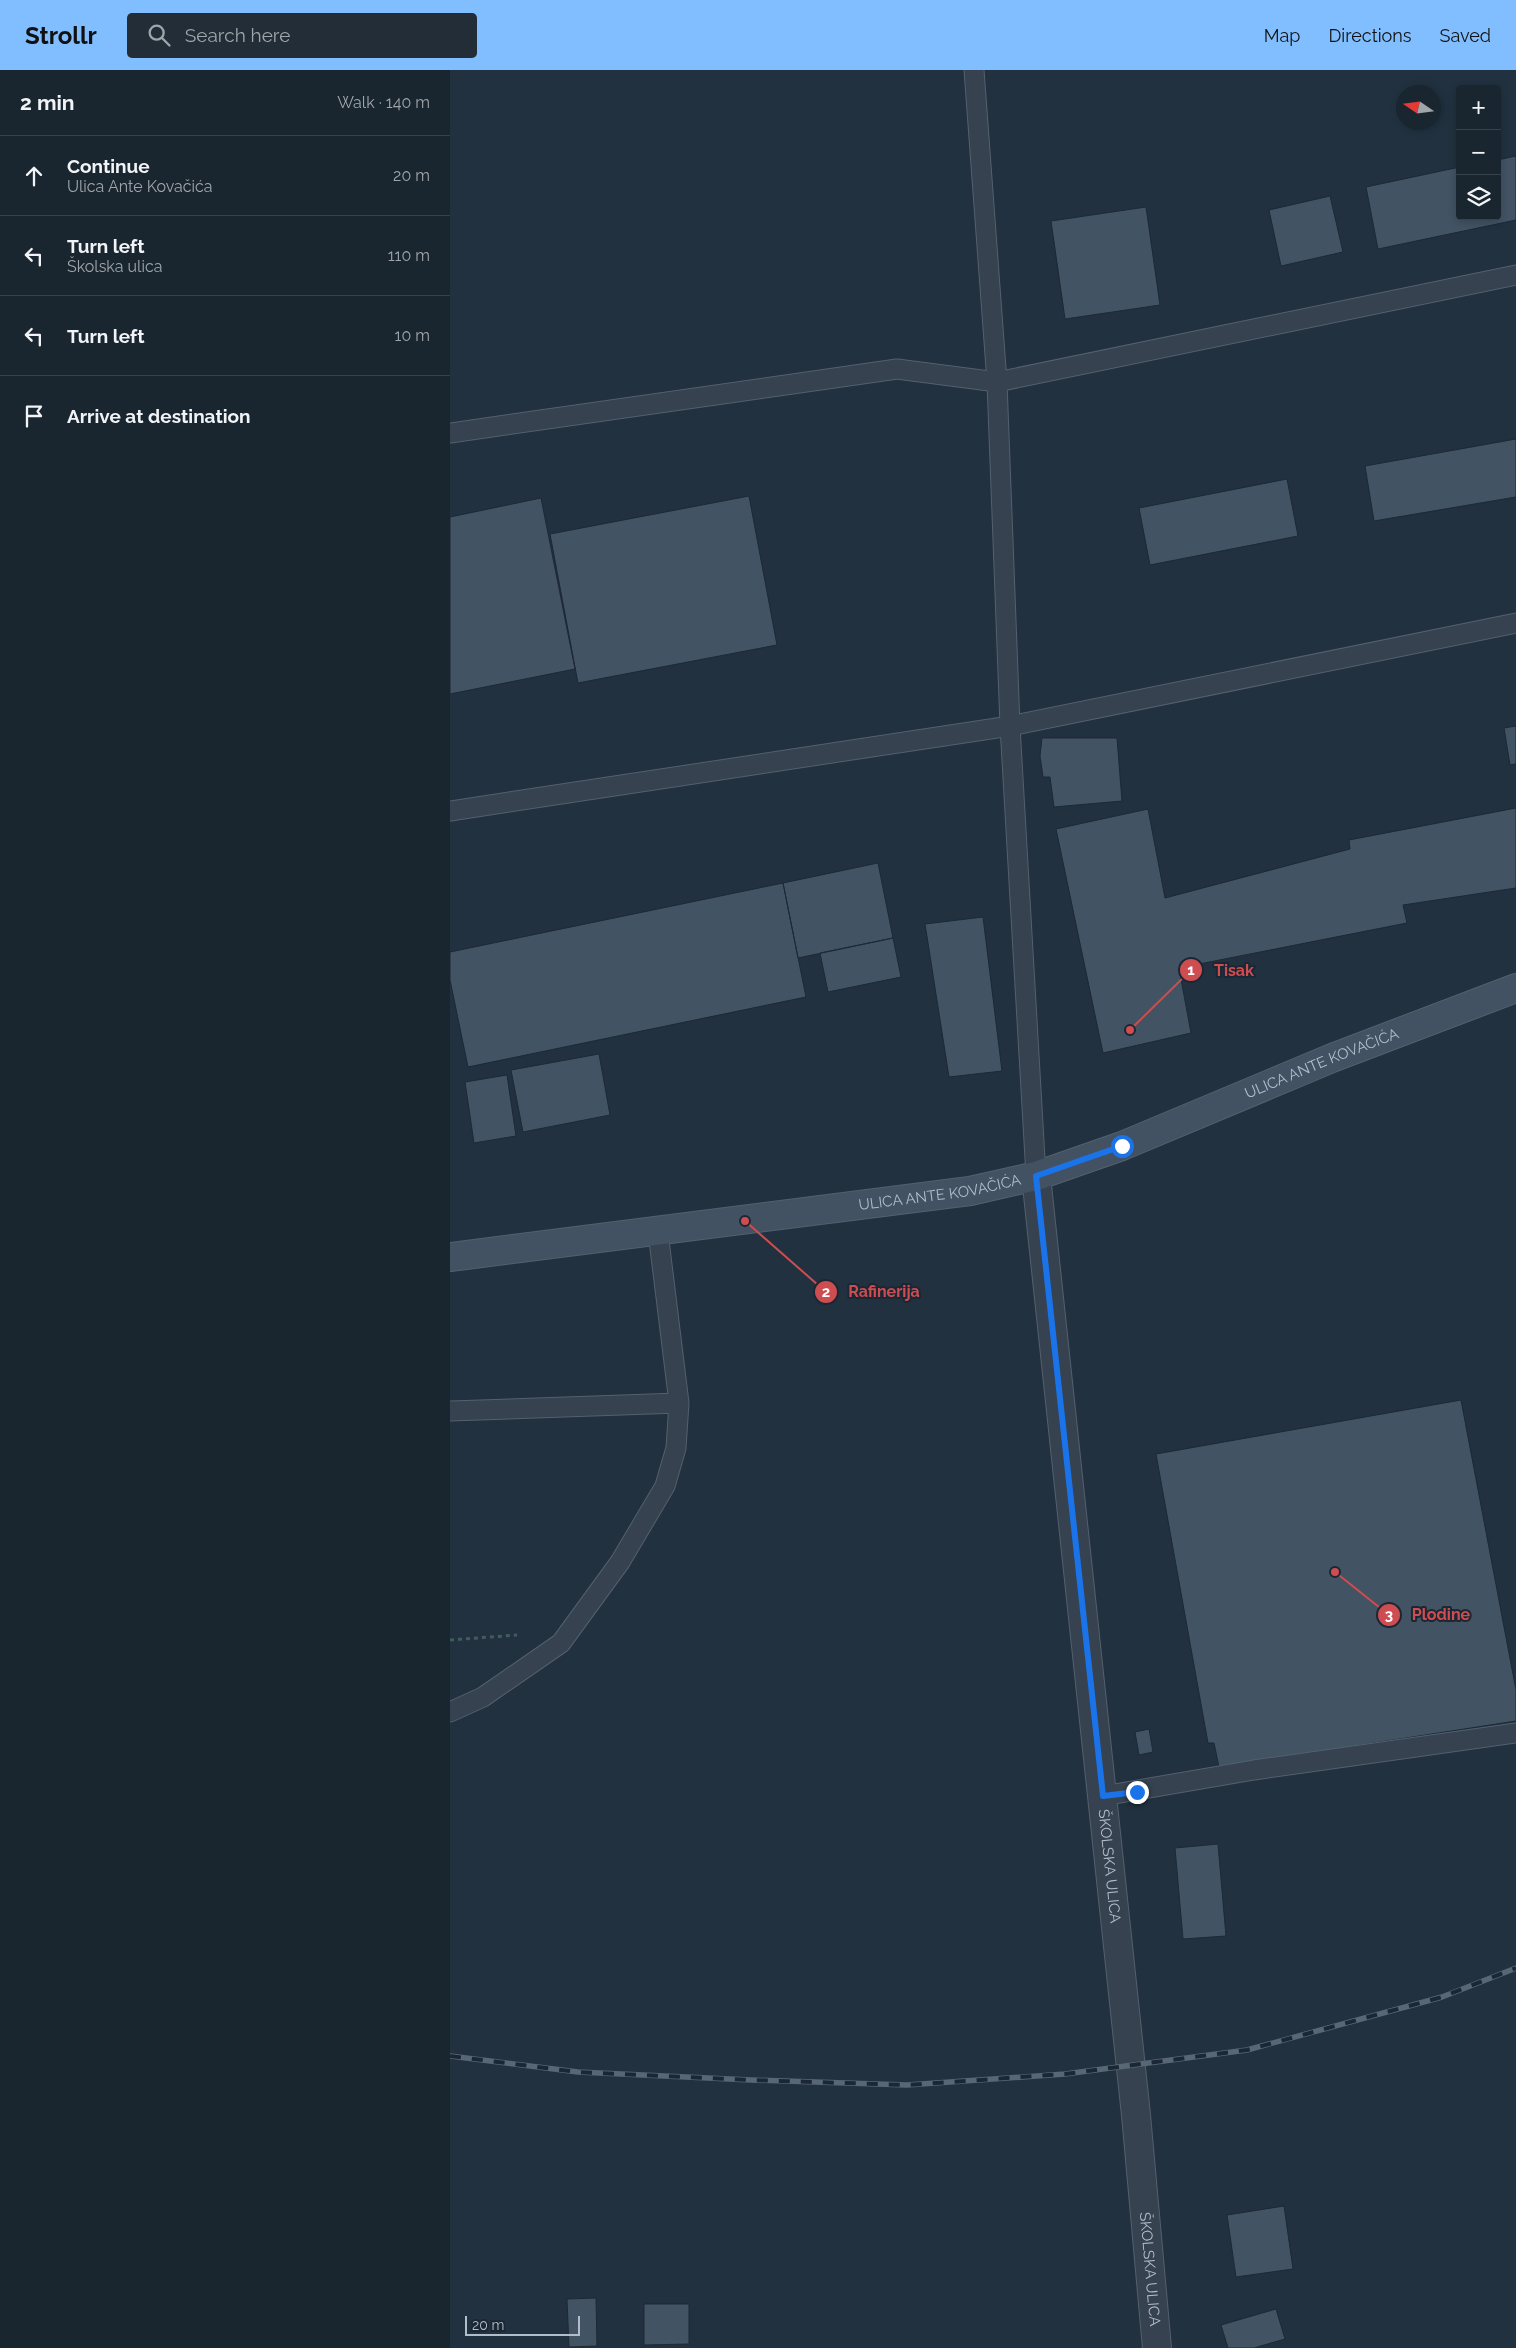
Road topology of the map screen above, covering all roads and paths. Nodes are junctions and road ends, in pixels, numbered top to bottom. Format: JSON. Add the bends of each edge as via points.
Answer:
{"nodes":[{"id":1,"x":974,"y":70,"type":"edge"},
{"id":2,"x":1516,"y":275,"type":"edge"},
{"id":3,"x":997,"y":382,"type":"junction"},
{"id":4,"x":450,"y":433,"type":"edge"},
{"id":5,"x":1516,"y":624,"type":"edge"},
{"id":6,"x":1010,"y":726,"type":"junction"},
{"id":7,"x":450,"y":811,"type":"edge"},
{"id":8,"x":1516,"y":988,"type":"edge"},
{"id":9,"x":1036,"y":1176,"type":"junction"},
{"id":10,"x":658,"y":1232,"type":"junction"},
{"id":11,"x":450,"y":1257,"type":"edge"},
{"id":12,"x":679,"y":1404,"type":"junction"},
{"id":13,"x":450,"y":1411,"type":"edge"},
{"id":14,"x":523,"y":1635,"type":"dead end"},
{"id":15,"x":450,"y":1640,"type":"edge"},
{"id":16,"x":450,"y":1712,"type":"edge"},
{"id":17,"x":1516,"y":1732,"type":"edge"},
{"id":18,"x":1103,"y":1796,"type":"junction"},
{"id":19,"x":1156,"y":2348,"type":"edge"}],
"edges":[{"from":1,"to":3,"type":"lane"},
{"from":2,"to":3,"type":"lane"},
{"from":3,"to":4,"type":"lane","via":[[897,369]]},
{"from":3,"to":6,"type":"lane"},
{"from":5,"to":6,"type":"lane"},
{"from":6,"to":7,"type":"lane"},
{"from":6,"to":9,"type":"lane"},
{"from":8,"to":9,"type":"main road","name":"ULICA ANTE KOVAČIĆA","via":[[1332,1058],[1122,1146]]},
{"from":9,"to":10,"type":"main road","name":"ULICA ANTE KOVAČIĆA","via":[[970,1192]]},
{"from":9,"to":18,"type":"street","name":"ŠKOLSKA ULICA"},
{"from":10,"to":11,"type":"main road","name":"ULICA ANTE KOVAČIĆA"},
{"from":10,"to":12,"type":"lane"},
{"from":12,"to":13,"type":"lane"},
{"from":12,"to":16,"type":"lane","via":[[676,1448],[665,1486],[620,1562],[561,1644],[483,1696]]},
{"from":14,"to":15,"type":"path"},
{"from":17,"to":18,"type":"lane","via":[[1254,1770]]},
{"from":18,"to":19,"type":"street","name":"ŠKOLSKA ULICA"}]}
